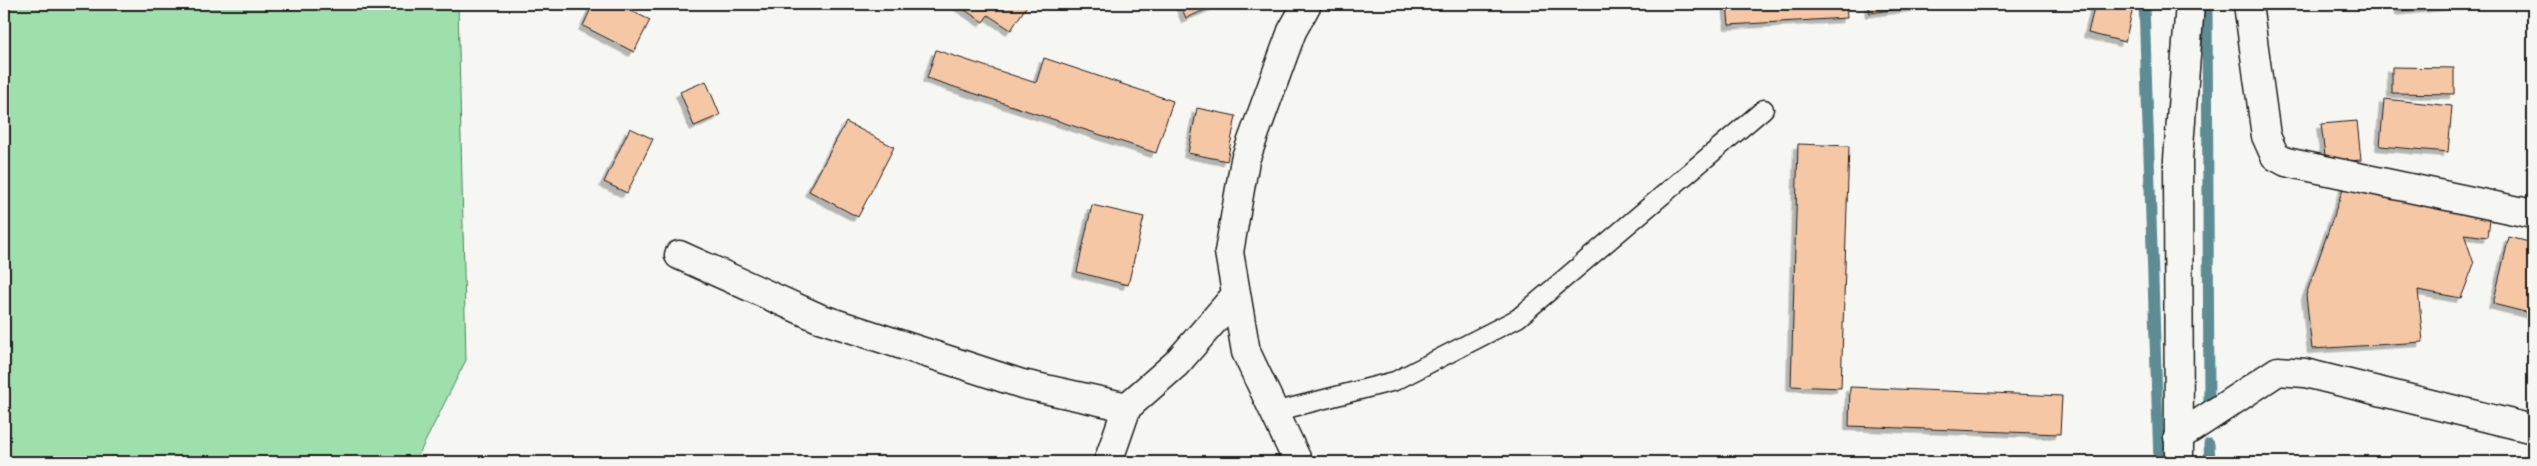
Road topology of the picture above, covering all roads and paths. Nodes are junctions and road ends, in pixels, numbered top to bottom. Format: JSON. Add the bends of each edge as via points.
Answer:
{"nodes":[{"id":1,"x":1307,"y":4,"type":"edge"},
{"id":2,"x":2190,"y":4,"type":"edge"},
{"id":3,"x":2248,"y":4,"type":"edge"},
{"id":4,"x":1764,"y":108,"type":"dead end"},
{"id":5,"x":2533,"y":214,"type":"edge"},
{"id":6,"x":679,"y":255,"type":"dead end"},
{"id":7,"x":1236,"y":295,"type":"junction"},
{"id":8,"x":1127,"y":407,"type":"junction"},
{"id":9,"x":1274,"y":412,"type":"junction"},
{"id":10,"x":2533,"y":429,"type":"edge"},
{"id":11,"x":2179,"y":450,"type":"edge"},
{"id":12,"x":1108,"y":462,"type":"edge"},
{"id":13,"x":1298,"y":462,"type":"edge"}],
"edges":[{"from":1,"to":7,"type":"street","via":[[1292,31],[1245,160],[1229,252]]},
{"from":2,"to":11,"type":"street","via":[[2178,159]]},
{"from":3,"to":5,"type":"street","via":[[2266,136],[2275,156],[2286,162]]},
{"from":4,"to":9,"type":"lane","via":[[1518,318],[1395,381]]},
{"from":6,"to":8,"type":"street","via":[[828,321],[1022,384]]},
{"from":7,"to":8,"type":"street","via":[[1176,364]]},
{"from":7,"to":9,"type":"street","via":[[1246,352]]},
{"from":8,"to":12,"type":"street"},
{"from":9,"to":13,"type":"street"},
{"from":10,"to":11,"type":"street","via":[[2305,373],[2278,371]]}]}
